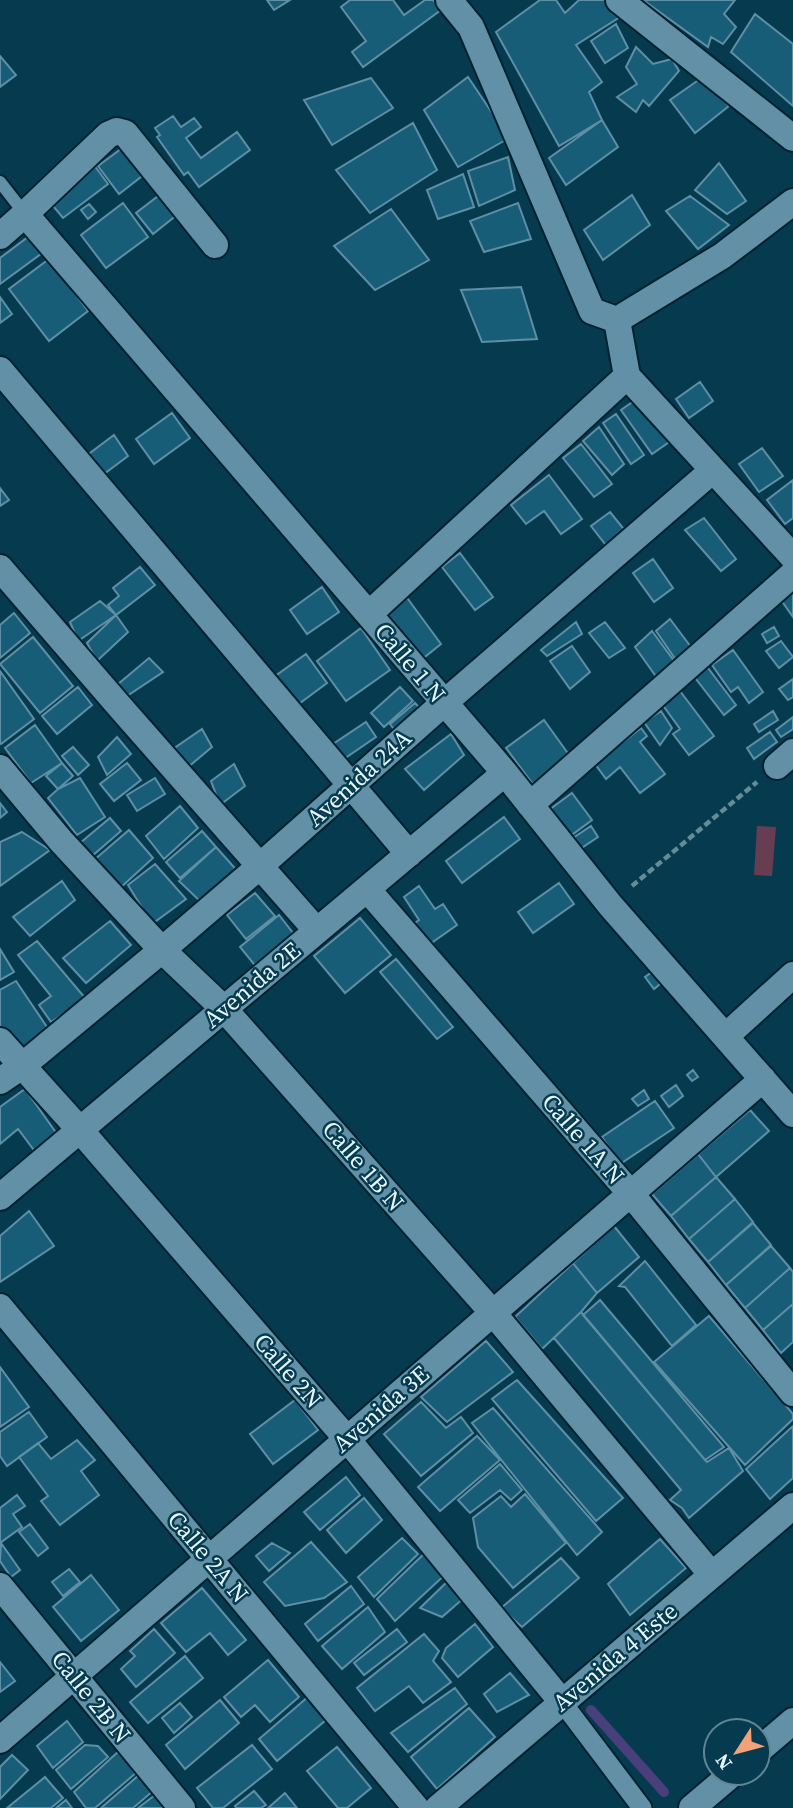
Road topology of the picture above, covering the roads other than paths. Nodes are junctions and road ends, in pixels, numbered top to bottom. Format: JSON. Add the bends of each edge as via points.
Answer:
{"nodes":[{"id":1,"x":449,"y":0,"type":"edge"},
{"id":2,"x":619,"y":0,"type":"edge"},
{"id":3,"x":793,"y":138,"type":"edge"},
{"id":4,"x":0,"y":182,"type":"edge"},
{"id":5,"x":793,"y":202,"type":"edge"},
{"id":6,"x":25,"y":214,"type":"junction"},
{"id":7,"x":0,"y":236,"type":"edge"},
{"id":8,"x":215,"y":245,"type":"dead end"},
{"id":9,"x":617,"y":320,"type":"junction"},
{"id":10,"x":0,"y":370,"type":"edge"},
{"id":11,"x":627,"y":376,"type":"junction"},
{"id":12,"x":713,"y":470,"type":"junction"},
{"id":13,"x":793,"y":557,"type":"edge"},
{"id":14,"x":0,"y":568,"type":"edge"},
{"id":15,"x":793,"y":574,"type":"edge"},
{"id":16,"x":369,"y":614,"type":"junction"},
{"id":17,"x":444,"y":703,"type":"junction"},
{"id":18,"x":0,"y":768,"type":"edge"},
{"id":19,"x":505,"y":774,"type":"junction"},
{"id":20,"x":350,"y":785,"type":"junction"},
{"id":21,"x":530,"y":805,"type":"junction"},
{"id":22,"x":409,"y":854,"type":"junction"},
{"id":23,"x":260,"y":866,"type":"junction"},
{"id":24,"x":367,"y":889,"type":"junction"},
{"id":25,"x":317,"y":931,"type":"junction"},
{"id":26,"x":162,"y":950,"type":"junction"},
{"id":27,"x":793,"y":975,"type":"edge"},
{"id":28,"x":224,"y":1009,"type":"junction"},
{"id":29,"x":726,"y":1036,"type":"junction"},
{"id":30,"x":0,"y":1041,"type":"edge"},
{"id":31,"x":22,"y":1066,"type":"junction"},
{"id":32,"x":763,"y":1079,"type":"junction"},
{"id":33,"x":0,"y":1081,"type":"edge"},
{"id":34,"x":793,"y":1114,"type":"edge"},
{"id":35,"x":80,"y":1130,"type":"junction"},
{"id":36,"x":631,"y":1194,"type":"junction"},
{"id":37,"x":0,"y":1198,"type":"edge"},
{"id":38,"x":0,"y":1307,"type":"edge"},
{"id":39,"x":493,"y":1313,"type":"junction"},
{"id":40,"x":793,"y":1393,"type":"edge"},
{"id":41,"x":346,"y":1439,"type":"junction"},
{"id":42,"x":793,"y":1506,"type":"edge"},
{"id":43,"x":210,"y":1559,"type":"junction"},
{"id":44,"x":712,"y":1575,"type":"junction"},
{"id":45,"x":0,"y":1586,"type":"edge"},
{"id":46,"x":74,"y":1676,"type":"junction"},
{"id":47,"x":562,"y":1702,"type":"junction"},
{"id":48,"x":793,"y":1721,"type":"edge"},
{"id":49,"x":772,"y":1739,"type":"edge"},
{"id":50,"x":0,"y":1740,"type":"edge"},
{"id":51,"x":717,"y":1787,"type":"edge"},
{"id":52,"x":182,"y":1808,"type":"edge"},
{"id":53,"x":416,"y":1808,"type":"edge"},
{"id":54,"x":438,"y":1808,"type":"edge"},
{"id":55,"x":642,"y":1808,"type":"edge"},
{"id":56,"x":692,"y":1808,"type":"edge"}],
"edges":[{"from":1,"to":9,"type":"street","via":[[471,27],[592,311]]},
{"from":2,"to":3,"type":"street"},
{"from":4,"to":6,"type":"lane"},
{"from":5,"to":9,"type":"street","via":[[722,256]]},
{"from":6,"to":7,"type":"street"},
{"from":6,"to":8,"type":"street","via":[[117,131],[125,133]]},
{"from":6,"to":16,"type":"street","name":"Calle 1 N"},
{"from":9,"to":11,"type":"street"},
{"from":10,"to":20,"type":"street"},
{"from":11,"to":12,"type":"street"},
{"from":11,"to":16,"type":"street"},
{"from":12,"to":13,"type":"street"},
{"from":12,"to":17,"type":"street","name":"Avenida 24A"},
{"from":14,"to":23,"type":"street"},
{"from":15,"to":21,"type":"street"},
{"from":16,"to":17,"type":"street","name":"Calle 1 N"},
{"from":17,"to":19,"type":"street","name":"Calle 1 N"},
{"from":17,"to":20,"type":"street","name":"Avenida 24A"},
{"from":18,"to":26,"type":"street","name":"Calle 1B N"},
{"from":19,"to":21,"type":"street","name":"Calle 1 N"},
{"from":19,"to":22,"type":"street","name":"Avenida 2E"},
{"from":20,"to":22,"type":"street"},
{"from":20,"to":23,"type":"street","name":"Avenida 24A"},
{"from":21,"to":29,"type":"street","name":"Calle 1 N","via":[[610,905]]},
{"from":22,"to":24,"type":"street","name":"Avenida 2E"},
{"from":23,"to":25,"type":"street"},
{"from":23,"to":26,"type":"street","name":"Avenida 24A"},
{"from":24,"to":25,"type":"street","name":"Avenida 2E"},
{"from":24,"to":36,"type":"street","name":"Calle 1A N"},
{"from":25,"to":28,"type":"street","name":"Avenida 2E"},
{"from":26,"to":28,"type":"street","name":"Calle 1B N"},
{"from":26,"to":31,"type":"street","name":"Avenida 24A"},
{"from":27,"to":29,"type":"street"},
{"from":28,"to":35,"type":"street","name":"Avenida 2E"},
{"from":28,"to":39,"type":"street","name":"Calle 1B N"},
{"from":29,"to":32,"type":"street","name":"Calle 1 N"},
{"from":30,"to":31,"type":"street","name":"Calle 2N"},
{"from":31,"to":33,"type":"street","name":"Avenida 24A"},
{"from":31,"to":35,"type":"street","name":"Calle 2N"},
{"from":32,"to":34,"type":"street","name":"Calle 1 N"},
{"from":32,"to":36,"type":"street","name":"Avenida 3E"},
{"from":35,"to":37,"type":"street","name":"Avenida 2E"},
{"from":35,"to":41,"type":"street","name":"Calle 2N"},
{"from":36,"to":39,"type":"street","name":"Avenida 3E"},
{"from":36,"to":40,"type":"street","name":"Calle 1A N"},
{"from":38,"to":43,"type":"street","name":"Calle 2A N"},
{"from":39,"to":41,"type":"street","name":"Avenida 3E"},
{"from":39,"to":44,"type":"street","name":"Calle 1B N"},
{"from":41,"to":43,"type":"street","name":"Avenida 3E"},
{"from":41,"to":47,"type":"street","name":"Calle 2N"},
{"from":42,"to":44,"type":"street","name":"Avenida 4 Este"},
{"from":43,"to":46,"type":"street","name":"Avenida 3E"},
{"from":43,"to":53,"type":"street","name":"Calle 2A N"},
{"from":44,"to":47,"type":"street","name":"Avenida 4 Este"},
{"from":45,"to":46,"type":"street","name":"Calle 2B N"},
{"from":46,"to":50,"type":"street","name":"Avenida 3E"},
{"from":46,"to":52,"type":"street","name":"Calle 2B N"},
{"from":47,"to":54,"type":"street","name":"Avenida 4 Este"},
{"from":47,"to":55,"type":"street","name":"Calle 2N"},
{"from":48,"to":49,"type":"street"},
{"from":51,"to":56,"type":"street"}]}
